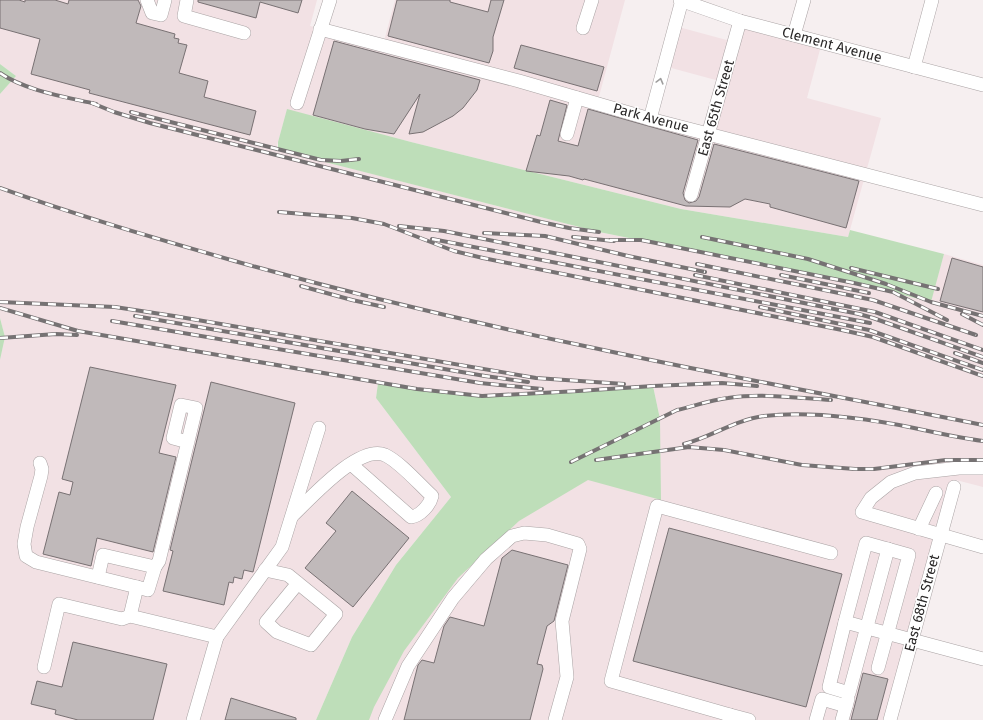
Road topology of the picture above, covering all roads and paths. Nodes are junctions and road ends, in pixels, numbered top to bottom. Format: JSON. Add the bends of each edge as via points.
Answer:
{"nodes":[{"id":1,"x":148,"y":0,"type":"edge"},
{"id":2,"x":165,"y":0,"type":"edge"},
{"id":3,"x":187,"y":0,"type":"edge"},
{"id":4,"x":330,"y":0,"type":"edge"},
{"id":5,"x":592,"y":0,"type":"edge"},
{"id":6,"x":681,"y":0,"type":"edge"},
{"id":7,"x":804,"y":0,"type":"edge"},
{"id":8,"x":932,"y":0,"type":"edge"},
{"id":9,"x":740,"y":22,"type":"junction"},
{"id":10,"x":583,"y":28,"type":"dead end"},
{"id":11,"x":320,"y":29,"type":"junction"},
{"id":12,"x":244,"y":33,"type":"dead end"},
{"id":13,"x":794,"y":35,"type":"junction"},
{"id":14,"x":914,"y":67,"type":"junction"},
{"id":15,"x":983,"y":85,"type":"edge"},
{"id":16,"x":577,"y":98,"type":"junction"},
{"id":17,"x":297,"y":103,"type":"dead end"},
{"id":18,"x":650,"y":119,"type":"junction"},
{"id":19,"x":709,"y":133,"type":"junction"},
{"id":20,"x":566,"y":134,"type":"dead end"},
{"id":21,"x":691,"y":195,"type":"dead end"},
{"id":22,"x":983,"y":205,"type":"edge"},
{"id":23,"x":319,"y":428,"type":"dead end"},
{"id":24,"x":188,"y":442,"type":"dead end"},
{"id":25,"x":40,"y":463,"type":"dead end"},
{"id":26,"x":351,"y":464,"type":"junction"},
{"id":27,"x":983,"y":468,"type":"edge"},
{"id":28,"x":954,"y":487,"type":"dead end"},
{"id":29,"x":936,"y":492,"type":"dead end"},
{"id":30,"x":292,"y":516,"type":"junction"},
{"id":31,"x":919,"y":529,"type":"junction"},
{"id":32,"x":940,"y":535,"type":"junction"},
{"id":33,"x":983,"y":547,"type":"edge"},
{"id":34,"x":888,"y":549,"type":"junction"},
{"id":35,"x":831,"y":553,"type":"dead end"},
{"id":36,"x":155,"y":567,"type":"junction"},
{"id":37,"x":265,"y":570,"type":"junction"},
{"id":38,"x":98,"y":577,"type":"junction"},
{"id":39,"x":298,"y":583,"type":"junction"},
{"id":40,"x":137,"y":587,"type":"junction"},
{"id":41,"x":130,"y":616,"type":"junction"},
{"id":42,"x":845,"y":622,"type":"junction"},
{"id":43,"x":867,"y":628,"type":"junction"},
{"id":44,"x":888,"y":633,"type":"junction"},
{"id":45,"x":217,"y":637,"type":"junction"},
{"id":46,"x":912,"y":640,"type":"junction"},
{"id":47,"x":983,"y":659,"type":"edge"},
{"id":48,"x":44,"y":667,"type":"dead end"},
{"id":49,"x":878,"y":668,"type":"dead end"},
{"id":50,"x":849,"y":693,"type":"junction"},
{"id":51,"x":846,"y":706,"type":"junction"},
{"id":52,"x":730,"y":718,"type":"edge"},
{"id":53,"x":193,"y":720,"type":"edge"},
{"id":54,"x":385,"y":720,"type":"edge"},
{"id":55,"x":555,"y":720,"type":"edge"},
{"id":56,"x":749,"y":720,"type":"edge"},
{"id":57,"x":816,"y":720,"type":"edge"},
{"id":58,"x":842,"y":720,"type":"edge"},
{"id":59,"x":890,"y":720,"type":"edge"}],
"edges":[{"from":1,"to":2,"type":"street","via":[[152,13],[161,15]]},
{"from":3,"to":12,"type":"street","via":[[184,16]]},
{"from":4,"to":11,"type":"street"},
{"from":5,"to":10,"type":"street"},
{"from":6,"to":9,"type":"street","name":"Clement Avenue"},
{"from":18,"to":6,"type":"street","one_way":true},
{"from":7,"to":13,"type":"street"},
{"from":8,"to":14,"type":"street"},
{"from":9,"to":13,"type":"street","name":"Clement Avenue"},
{"from":9,"to":19,"type":"street","name":"East 65th Street"},
{"from":11,"to":16,"type":"street","name":"Park Avenue"},
{"from":11,"to":17,"type":"street"},
{"from":13,"to":14,"type":"street","name":"Clement Avenue"},
{"from":14,"to":15,"type":"street","name":"Clement Avenue"},
{"from":16,"to":18,"type":"street","name":"Park Avenue"},
{"from":16,"to":20,"type":"street"},
{"from":18,"to":19,"type":"street","name":"Park Avenue"},
{"from":19,"to":21,"type":"street","name":"East 65th Street"},
{"from":19,"to":22,"type":"street","name":"Park Avenue"},
{"from":23,"to":30,"type":"street"},
{"from":24,"to":36,"type":"street","via":[[159,561]]},
{"from":25,"to":38,"type":"street","via":[[41,476],[24,544],[26,556],[36,562]]},
{"from":26,"to":26,"type":"street","via":[[372,454],[384,455],[395,461],[432,496],[431,501],[417,516],[411,517]]},
{"from":26,"to":30,"type":"street","via":[[338,472]]},
{"from":27,"to":31,"type":"street","via":[[916,473],[891,482],[871,498],[862,512]]},
{"from":28,"to":32,"type":"street","name":"East 68th Street"},
{"from":29,"to":31,"type":"street"},
{"from":30,"to":37,"type":"street","via":[[282,547]]},
{"from":31,"to":32,"type":"street"},
{"from":32,"to":33,"type":"street"},
{"from":32,"to":46,"type":"street","name":"East 68th Street"},
{"from":34,"to":42,"type":"street","via":[[866,543]]},
{"from":34,"to":43,"type":"street"},
{"from":34,"to":44,"type":"street","via":[[910,555]]},
{"from":35,"to":52,"type":"street","via":[[657,506],[611,681]]},
{"from":36,"to":38,"type":"street","via":[[103,555]]},
{"from":36,"to":40,"type":"street","via":[[148,590]]},
{"from":37,"to":39,"type":"street","via":[[288,575]]},
{"from":37,"to":45,"type":"street"},
{"from":38,"to":40,"type":"street"},
{"from":39,"to":39,"type":"street","via":[[336,614],[311,644],[277,632],[266,622]]},
{"from":40,"to":41,"type":"street"},
{"from":41,"to":45,"type":"street"},
{"from":41,"to":48,"type":"street","via":[[122,619],[59,604]]},
{"from":42,"to":43,"type":"street"},
{"from":42,"to":50,"type":"street","via":[[828,687]]},
{"from":43,"to":44,"type":"street"},
{"from":43,"to":50,"type":"street"},
{"from":44,"to":46,"type":"street"},
{"from":44,"to":49,"type":"street"},
{"from":45,"to":53,"type":"street"},
{"from":46,"to":47,"type":"street"},
{"from":46,"to":59,"type":"street","name":"East 68th Street"},
{"from":50,"to":51,"type":"street"},
{"from":51,"to":57,"type":"street","via":[[822,699]]},
{"from":51,"to":58,"type":"street"},
{"from":52,"to":56,"type":"street"},
{"from":54,"to":55,"type":"street","via":[[408,666],[453,598],[486,560],[512,536],[524,533],[578,544],[580,549],[562,621],[567,677]]}]}
